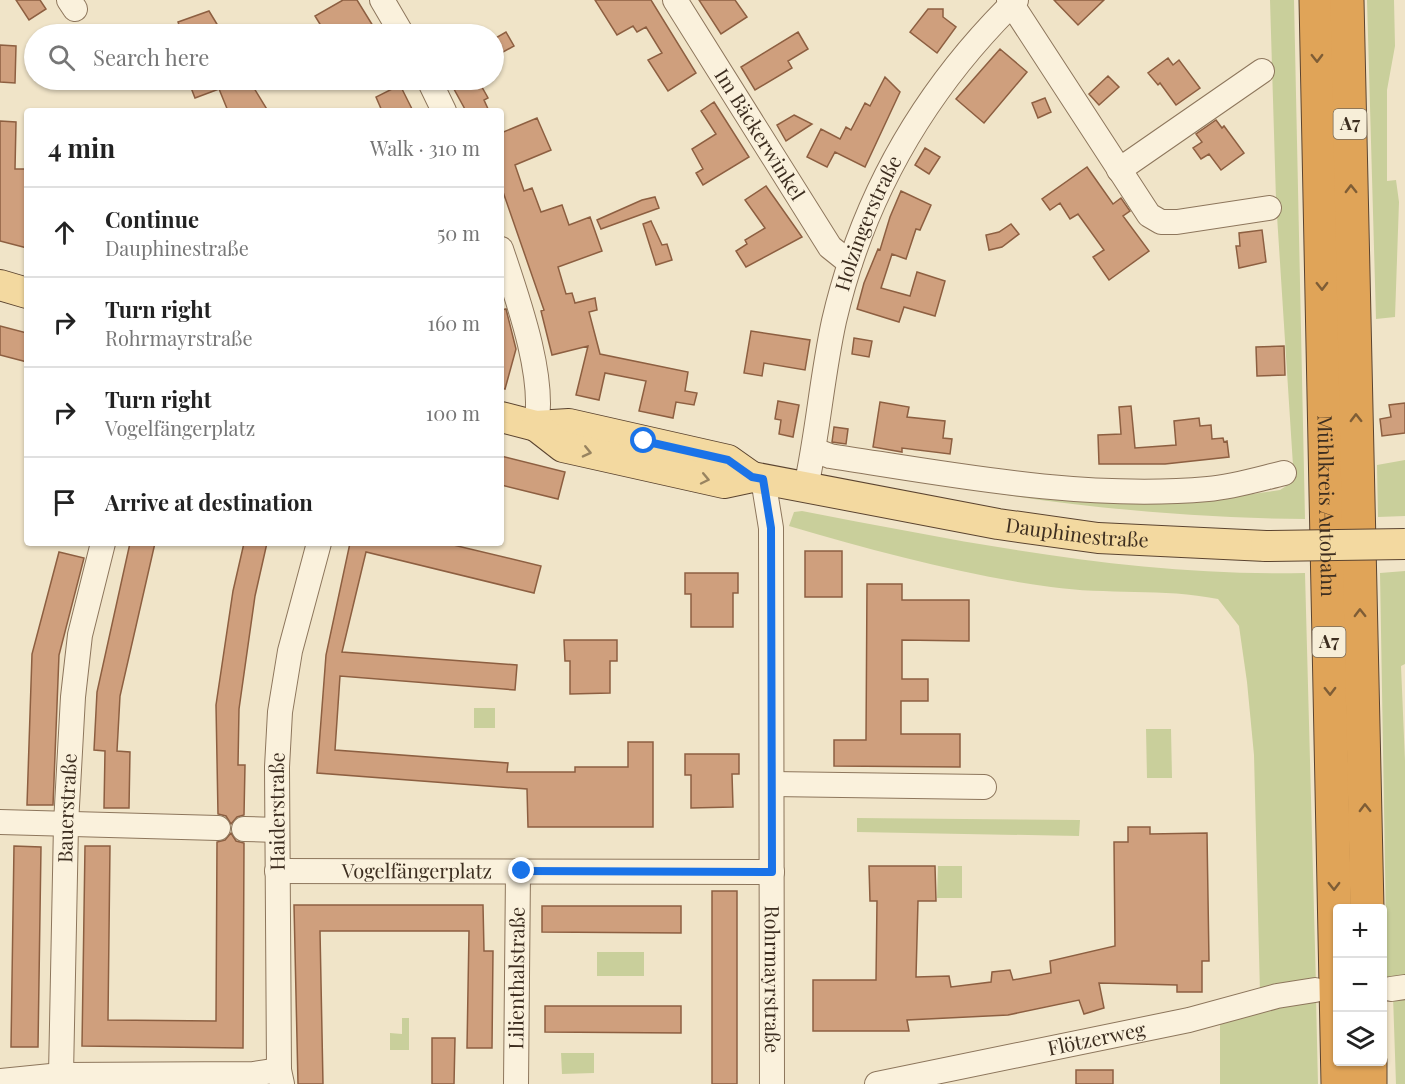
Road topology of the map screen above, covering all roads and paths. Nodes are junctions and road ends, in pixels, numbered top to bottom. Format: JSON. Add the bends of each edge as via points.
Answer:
{"nodes":[{"id":1,"x":382,"y":0,"type":"edge"},
{"id":2,"x":675,"y":0,"type":"edge"},
{"id":3,"x":1316,"y":0,"type":"edge"},
{"id":4,"x":1347,"y":0,"type":"edge"},
{"id":5,"x":1012,"y":1,"type":"edge"},
{"id":6,"x":396,"y":24,"type":"edge"},
{"id":7,"x":1262,"y":71,"type":"dead end"},
{"id":8,"x":434,"y":90,"type":"edge"},
{"id":9,"x":443,"y":108,"type":"edge"},
{"id":10,"x":1119,"y":170,"type":"junction"},
{"id":11,"x":1269,"y":208,"type":"dead end"},
{"id":12,"x":504,"y":259,"type":"edge"},
{"id":13,"x":850,"y":263,"type":"junction"},
{"id":14,"x":0,"y":285,"type":"edge"},
{"id":15,"x":24,"y":291,"type":"edge"},
{"id":16,"x":504,"y":418,"type":"edge"},
{"id":17,"x":536,"y":426,"type":"junction"},
{"id":18,"x":814,"y":450,"type":"junction"},
{"id":19,"x":1284,"y":473,"type":"dead end"},
{"id":20,"x":758,"y":478,"type":"junction"},
{"id":21,"x":806,"y":487,"type":"junction"},
{"id":22,"x":1405,"y":544,"type":"edge"},
{"id":23,"x":102,"y":546,"type":"edge"},
{"id":24,"x":319,"y":546,"type":"edge"},
{"id":25,"x":772,"y":784,"type":"junction"},
{"id":26,"x":984,"y":787,"type":"dead end"},
{"id":27,"x":0,"y":822,"type":"edge"},
{"id":28,"x":66,"y":824,"type":"junction"},
{"id":29,"x":218,"y":828,"type":"dead end"},
{"id":30,"x":244,"y":829,"type":"dead end"},
{"id":31,"x":277,"y":830,"type":"junction"},
{"id":32,"x":277,"y":871,"type":"junction"},
{"id":33,"x":518,"y":871,"type":"junction"},
{"id":34,"x":772,"y":872,"type":"junction"},
{"id":35,"x":1367,"y":904,"type":"edge"},
{"id":36,"x":1315,"y":990,"type":"dead end"},
{"id":37,"x":1370,"y":1066,"type":"edge"},
{"id":38,"x":280,"y":1077,"type":"edge"},
{"id":39,"x":69,"y":1078,"type":"edge"},
{"id":40,"x":0,"y":1081,"type":"edge"},
{"id":41,"x":516,"y":1084,"type":"edge"},
{"id":42,"x":772,"y":1084,"type":"edge"},
{"id":43,"x":877,"y":1084,"type":"edge"},
{"id":44,"x":1338,"y":1084,"type":"edge"},
{"id":45,"x":1370,"y":1084,"type":"edge"}],
"edges":[{"from":1,"to":6,"type":"street"},
{"from":2,"to":13,"type":"street","name":"Im Bäckerwinkel","via":[[830,247]]},
{"from":3,"to":44,"type":"highway","name":"Mühlkreis Autobahn","number":"A7","one_way":true},
{"from":35,"to":4,"type":"highway","name":"Mühlkreis Autobahn","number":"A7","one_way":true},
{"from":5,"to":10,"type":"street"},
{"from":5,"to":13,"type":"street","name":"Holzingerstraße","via":[[913,125],[876,194]]},
{"from":7,"to":10,"type":"street"},
{"from":8,"to":9,"type":"street"},
{"from":10,"to":11,"type":"street","via":[[1149,215],[1161,222]]},
{"from":12,"to":17,"type":"street","via":[[539,391]]},
{"from":13,"to":18,"type":"street","name":"Holzingerstraße","via":[[831,338]]},
{"from":14,"to":15,"type":"main road"},
{"from":16,"to":17,"type":"main road","name":"Dauphinestraße"},
{"from":17,"to":20,"type":"main road","name":"Dauphinestraße","via":[[569,424],[728,460]]},
{"from":18,"to":19,"type":"street","via":[[830,456],[960,476],[1120,490],[1210,489]]},
{"from":18,"to":21,"type":"street","name":"Holzingerstraße"},
{"from":20,"to":21,"type":"main road","name":"Dauphinestraße"},
{"from":20,"to":25,"type":"street","name":"Rohrmayrstraße","via":[[771,528]]},
{"from":21,"to":22,"type":"main road","name":"Dauphinestraße","bridge":true,"via":[[998,524],[1098,538],[1266,546]]},
{"from":23,"to":28,"type":"street","name":"Bauerstraße","via":[[76,658]]},
{"from":24,"to":31,"type":"street","name":"Haiderstraße","via":[[283,688]]},
{"from":25,"to":26,"type":"street"},
{"from":25,"to":34,"type":"street","name":"Rohrmayrstraße"},
{"from":27,"to":28,"type":"street"},
{"from":28,"to":29,"type":"street"},
{"from":28,"to":39,"type":"street","name":"Bauerstraße"},
{"from":30,"to":31,"type":"street"},
{"from":31,"to":32,"type":"street","name":"Haiderstraße"},
{"from":32,"to":33,"type":"street","name":"Vogelfängerplatz"},
{"from":32,"to":38,"type":"street","name":"Haiderstraße"},
{"from":33,"to":34,"type":"street","name":"Vogelfängerplatz"},
{"from":33,"to":41,"type":"street","name":"Lilienthalstraße"},
{"from":34,"to":42,"type":"street","name":"Rohrmayrstraße"},
{"from":36,"to":43,"type":"street","name":"Flötzerweg"},
{"from":37,"to":45,"type":"highway"},
{"from":38,"to":39,"type":"street","via":[[253,1074]]},
{"from":39,"to":40,"type":"street"}]}
